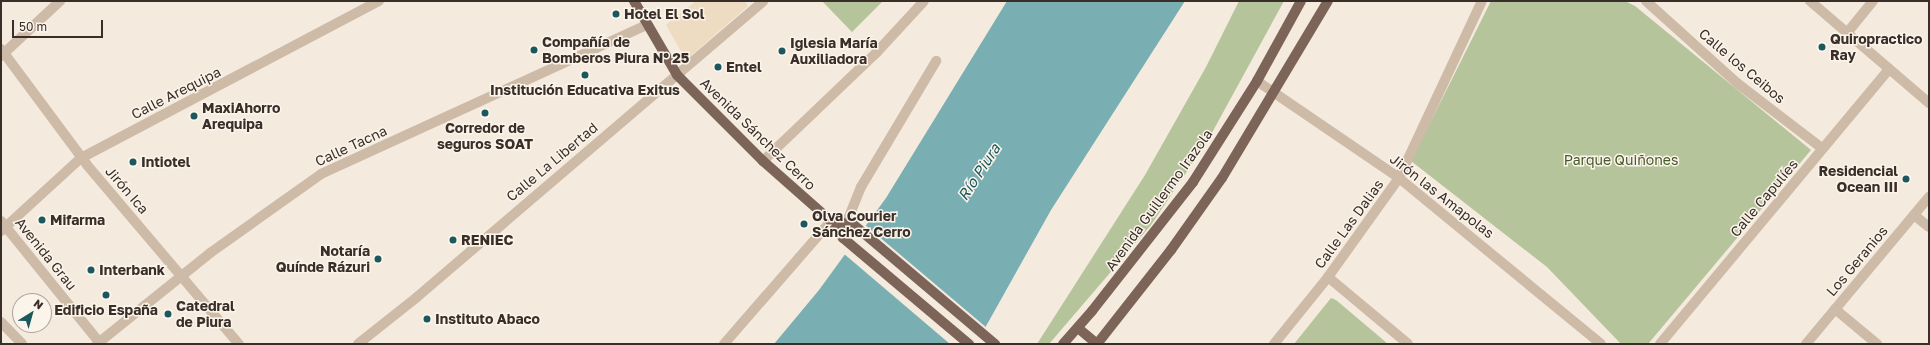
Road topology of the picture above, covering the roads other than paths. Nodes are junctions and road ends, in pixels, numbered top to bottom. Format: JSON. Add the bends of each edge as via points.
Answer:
{"nodes":[{"id":1,"x":60,"y":1,"type":"edge"},
{"id":2,"x":379,"y":1,"type":"edge"},
{"id":3,"x":634,"y":1,"type":"edge"},
{"id":4,"x":763,"y":1,"type":"edge"},
{"id":5,"x":924,"y":1,"type":"edge"},
{"id":6,"x":1301,"y":1,"type":"edge"},
{"id":7,"x":1328,"y":1,"type":"edge"},
{"id":8,"x":1482,"y":1,"type":"edge"},
{"id":9,"x":1646,"y":1,"type":"edge"},
{"id":10,"x":1810,"y":1,"type":"edge"},
{"id":11,"x":1873,"y":1,"type":"edge"},
{"id":12,"x":648,"y":25,"type":"junction"},
{"id":13,"x":1847,"y":33,"type":"junction"},
{"id":14,"x":2,"y":52,"type":"edge"},
{"id":15,"x":936,"y":61,"type":"dead end"},
{"id":16,"x":1889,"y":70,"type":"junction"},
{"id":17,"x":677,"y":75,"type":"junction"},
{"id":18,"x":1257,"y":81,"type":"junction"},
{"id":19,"x":1275,"y":93,"type":"junction"},
{"id":20,"x":1929,"y":103,"type":"edge"},
{"id":21,"x":1823,"y":149,"type":"junction"},
{"id":22,"x":81,"y":158,"type":"junction"},
{"id":23,"x":763,"y":161,"type":"junction"},
{"id":24,"x":1399,"y":178,"type":"junction"},
{"id":25,"x":1929,"y":197,"type":"edge"},
{"id":26,"x":1914,"y":214,"type":"junction"},
{"id":27,"x":831,"y":221,"type":"junction"},
{"id":28,"x":850,"y":224,"type":"junction"},
{"id":29,"x":3,"y":226,"type":"edge"},
{"id":30,"x":1929,"y":227,"type":"edge"},
{"id":31,"x":182,"y":276,"type":"junction"},
{"id":32,"x":1328,"y":277,"type":"junction"},
{"id":33,"x":1835,"y":309,"type":"junction"},
{"id":34,"x":1,"y":322,"type":"edge"},
{"id":35,"x":1078,"y":328,"type":"junction"},
{"id":36,"x":98,"y":343,"type":"edge"},
{"id":37,"x":22,"y":344,"type":"edge"},
{"id":38,"x":239,"y":344,"type":"edge"},
{"id":39,"x":358,"y":344,"type":"edge"},
{"id":40,"x":724,"y":344,"type":"edge"},
{"id":41,"x":969,"y":344,"type":"edge"},
{"id":42,"x":995,"y":344,"type":"edge"},
{"id":43,"x":1063,"y":344,"type":"edge"},
{"id":44,"x":1097,"y":344,"type":"edge"},
{"id":45,"x":1274,"y":344,"type":"edge"},
{"id":46,"x":1408,"y":344,"type":"edge"},
{"id":47,"x":1601,"y":344,"type":"edge"},
{"id":48,"x":1660,"y":344,"type":"edge"},
{"id":49,"x":1806,"y":344,"type":"edge"},
{"id":50,"x":1877,"y":344,"type":"edge"}],
"edges":[{"from":1,"to":14,"type":"street"},
{"from":2,"to":22,"type":"street","name":"Calle Arequipa"},
{"from":3,"to":12,"type":"main road","name":"Avenida Sánchez Cerro"},
{"from":4,"to":17,"type":"street","name":"Calle La Libertad"},
{"from":5,"to":23,"type":"street","via":[[877,52]]},
{"from":6,"to":18,"type":"main road","name":"Avenida Guillermo Irazola"},
{"from":7,"to":19,"type":"main road"},
{"from":8,"to":24,"type":"street","name":"Calle Las Dalias"},
{"from":9,"to":21,"type":"street","name":"Calle los Ceibos","via":[[1737,83]]},
{"from":10,"to":13,"type":"street"},
{"from":11,"to":13,"type":"street"},
{"from":12,"to":17,"type":"main road","name":"Avenida Sánchez Cerro"},
{"from":12,"to":31,"type":"street","name":"Calle Tacna","via":[[321,174]]},
{"from":13,"to":16,"type":"street"},
{"from":14,"to":22,"type":"street","name":"Jirón Ica"},
{"from":15,"to":28,"type":"street","via":[[861,187]]},
{"from":16,"to":20,"type":"street"},
{"from":16,"to":21,"type":"street","name":"Calle Capulíes"},
{"from":17,"to":23,"type":"main road","name":"Avenida Sánchez Cerro"},
{"from":17,"to":39,"type":"street","name":"Calle La Libertad","via":[[417,297]]},
{"from":18,"to":19,"type":"street","name":"Jirón las Amapolas"},
{"from":18,"to":35,"type":"main road","name":"Avenida Guillermo Irazola","via":[[1193,182]]},
{"from":19,"to":24,"type":"street","name":"Jirón las Amapolas"},
{"from":19,"to":44,"type":"main road","via":[[1222,178]]},
{"from":21,"to":48,"type":"street","name":"Calle Capulíes"},
{"from":22,"to":29,"type":"street","name":"Calle Arequipa"},
{"from":22,"to":31,"type":"street","name":"Jirón Ica"},
{"from":23,"to":27,"type":"main road","name":"Avenida Sánchez Cerro"},
{"from":24,"to":32,"type":"street","name":"Calle Las Dalias"},
{"from":24,"to":47,"type":"street","name":"Jirón las Amapolas"},
{"from":25,"to":26,"type":"street","name":"Los Geranios"},
{"from":26,"to":30,"type":"street"},
{"from":26,"to":33,"type":"street","name":"Los Geranios"},
{"from":27,"to":28,"type":"main road"},
{"from":27,"to":40,"type":"street"},
{"from":27,"to":41,"type":"main road","name":"Avenida Sánchez Cerro","via":[[843,238]]},
{"from":28,"to":42,"type":"main road"},
{"from":29,"to":36,"type":"street","name":"Avenida Grau"},
{"from":31,"to":36,"type":"street","name":"Calle Tacna"},
{"from":31,"to":38,"type":"street","name":"Jirón Ica"},
{"from":32,"to":45,"type":"street","name":"Calle Las Dalias"},
{"from":32,"to":46,"type":"street"},
{"from":33,"to":49,"type":"street","name":"Los Geranios"},
{"from":33,"to":50,"type":"street"},
{"from":34,"to":37,"type":"street"},
{"from":35,"to":43,"type":"main road","name":"Avenida Guillermo Irazola"},
{"from":35,"to":44,"type":"main road"}]}
